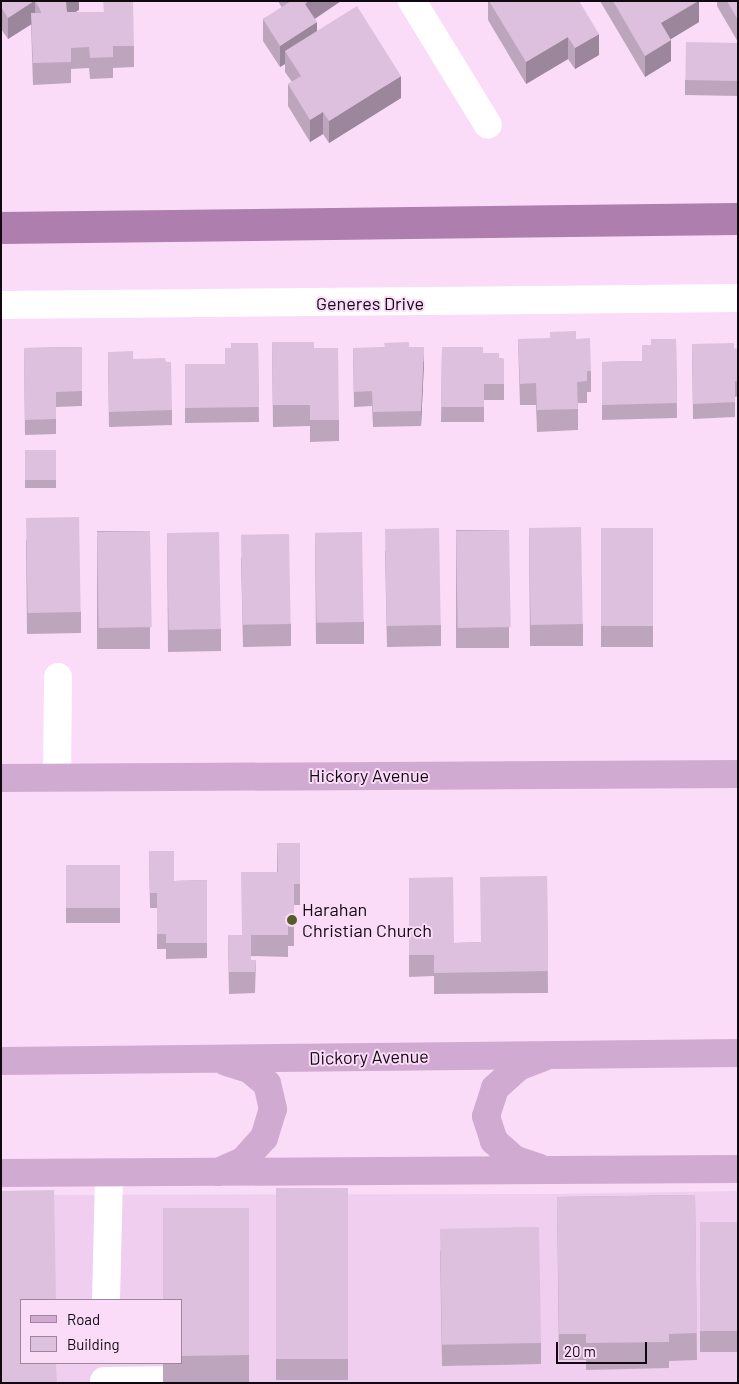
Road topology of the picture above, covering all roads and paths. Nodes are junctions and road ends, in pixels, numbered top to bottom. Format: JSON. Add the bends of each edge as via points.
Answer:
{"nodes":[{"id":1,"x":412,"y":1,"type":"edge"},
{"id":2,"x":488,"y":125,"type":"dead end"},
{"id":3,"x":738,"y":298,"type":"edge"},
{"id":4,"x":1,"y":305,"type":"edge"},
{"id":5,"x":58,"y":677,"type":"dead end"},
{"id":6,"x":738,"y":774,"type":"edge"},
{"id":7,"x":57,"y":777,"type":"junction"},
{"id":8,"x":1,"y":778,"type":"edge"},
{"id":9,"x":738,"y":1053,"type":"edge"},
{"id":10,"x":551,"y":1055,"type":"junction"},
{"id":11,"x":214,"y":1058,"type":"junction"},
{"id":12,"x":1,"y":1061,"type":"edge"},
{"id":13,"x":738,"y":1169,"type":"edge"},
{"id":14,"x":548,"y":1170,"type":"junction"},
{"id":15,"x":1,"y":1173,"type":"edge"},
{"id":16,"x":109,"y":1174,"type":"junction"},
{"id":17,"x":212,"y":1174,"type":"junction"},
{"id":18,"x":106,"y":1299,"type":"edge"},
{"id":19,"x":188,"y":1342,"type":"edge"},
{"id":20,"x":104,"y":1376,"type":"edge"}],
"edges":[{"from":1,"to":2,"type":"street"},
{"from":3,"to":4,"type":"street","name":"Generes Drive"},
{"from":5,"to":7,"type":"street"},
{"from":6,"to":7,"type":"main road","name":"Hickory Avenue"},
{"from":7,"to":8,"type":"main road","name":"Hickory Avenue"},
{"from":9,"to":10,"type":"main road","name":"Dickory Avenue"},
{"from":10,"to":11,"type":"main road","name":"Dickory Avenue"},
{"from":10,"to":14,"type":"main road","via":[[518,1067],[495,1088],[486,1116],[494,1141],[500,1147],[514,1159]]},
{"from":11,"to":12,"type":"main road","name":"Dickory Avenue"},
{"from":11,"to":17,"type":"main road","via":[[249,1069],[266,1084],[273,1109],[264,1138],[254,1150],[242,1161]]},
{"from":13,"to":14,"type":"main road"},
{"from":14,"to":17,"type":"main road"},
{"from":15,"to":16,"type":"main road"},
{"from":16,"to":17,"type":"main road"},
{"from":16,"to":18,"type":"street"},
{"from":19,"to":20,"type":"street","via":[[188,1372],[183,1380]]}]}
